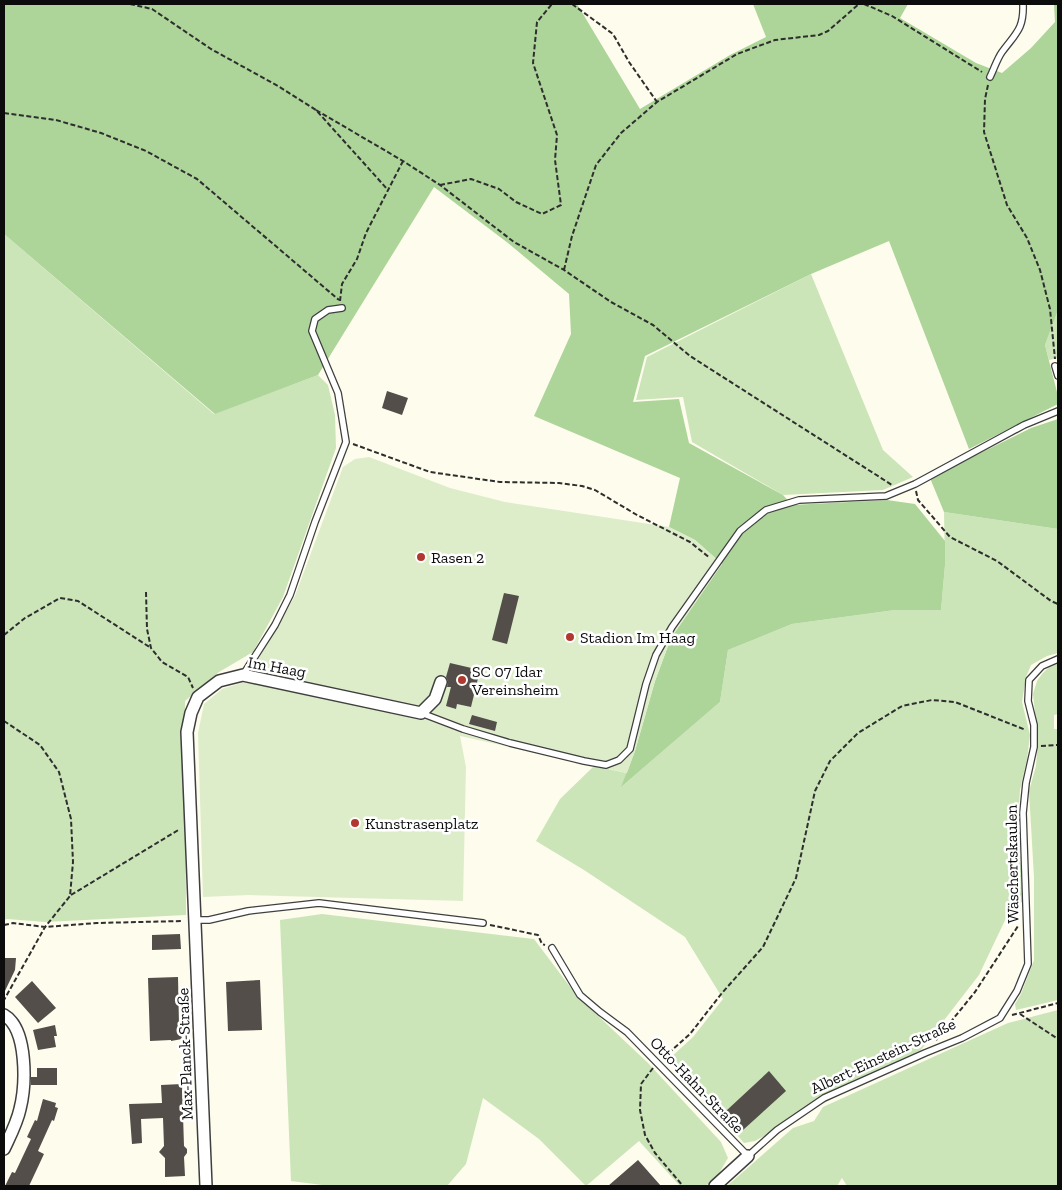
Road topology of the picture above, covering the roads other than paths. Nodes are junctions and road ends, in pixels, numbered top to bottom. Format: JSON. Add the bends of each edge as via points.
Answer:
{"nodes":[{"id":1,"x":1023,"y":4,"type":"edge"},
{"id":2,"x":990,"y":77,"type":"road end"},
{"id":3,"x":342,"y":308,"type":"road end"},
{"id":4,"x":1055,"y":366,"type":"road end"},
{"id":5,"x":1058,"y":376,"type":"edge"},
{"id":6,"x":1058,"y":411,"type":"edge"},
{"id":7,"x":1058,"y":659,"type":"edge"},
{"id":8,"x":243,"y":675,"type":"junction"},
{"id":9,"x":441,"y":682,"type":"dead end"},
{"id":10,"x":421,"y":713,"type":"junction"},
{"id":11,"x":196,"y":920,"type":"junction"},
{"id":12,"x":483,"y":923,"type":"road end"},
{"id":13,"x":552,"y":948,"type":"road end"},
{"id":14,"x":4,"y":1015,"type":"edge"},
{"id":15,"x":1000,"y":1018,"type":"joint"},
{"id":16,"x":4,"y":1149,"type":"edge"},
{"id":17,"x":748,"y":1156,"type":"junction"},
{"id":18,"x":206,"y":1186,"type":"edge"},
{"id":19,"x":714,"y":1186,"type":"edge"}],
"edges":[{"from":1,"to":2,"type":"lane","via":[[1019,33],[1001,54]]},
{"from":3,"to":8,"type":"lane","via":[[328,310],[315,319],[312,331],[338,393],[346,442],[290,595]]},
{"from":4,"to":5,"type":"lane"},
{"from":6,"to":10,"type":"lane","via":[[1024,425],[915,484],[886,496],[799,500],[766,510],[740,530],[672,627],[656,656],[630,749],[619,760],[606,764],[584,761],[463,729]]},
{"from":7,"to":15,"type":"lane","name":"Wäschertskaulen","via":[[1042,666],[1029,680],[1034,747],[1023,813],[1028,964],[1017,991]]},
{"from":8,"to":10,"type":"street","name":"Im Haag"},
{"from":8,"to":11,"type":"street","name":"Im Haag","via":[[219,680],[198,697],[187,732]]},
{"from":9,"to":10,"type":"street","via":[[435,700]]},
{"from":11,"to":12,"type":"lane","via":[[318,903]]},
{"from":11,"to":18,"type":"street","name":"Max-Planck-Straße"},
{"from":13,"to":17,"type":"lane","name":"Otto-Hahn-Straße","via":[[580,994],[627,1032]]},
{"from":14,"to":16,"type":"street","via":[[17,1030],[23,1051],[24,1084],[20,1110]]},
{"from":15,"to":17,"type":"lane","name":"Albert-Einstein-Straße","via":[[824,1098],[777,1130]]},
{"from":17,"to":19,"type":"street","name":"Albert-Einstein-Straße"}]}
